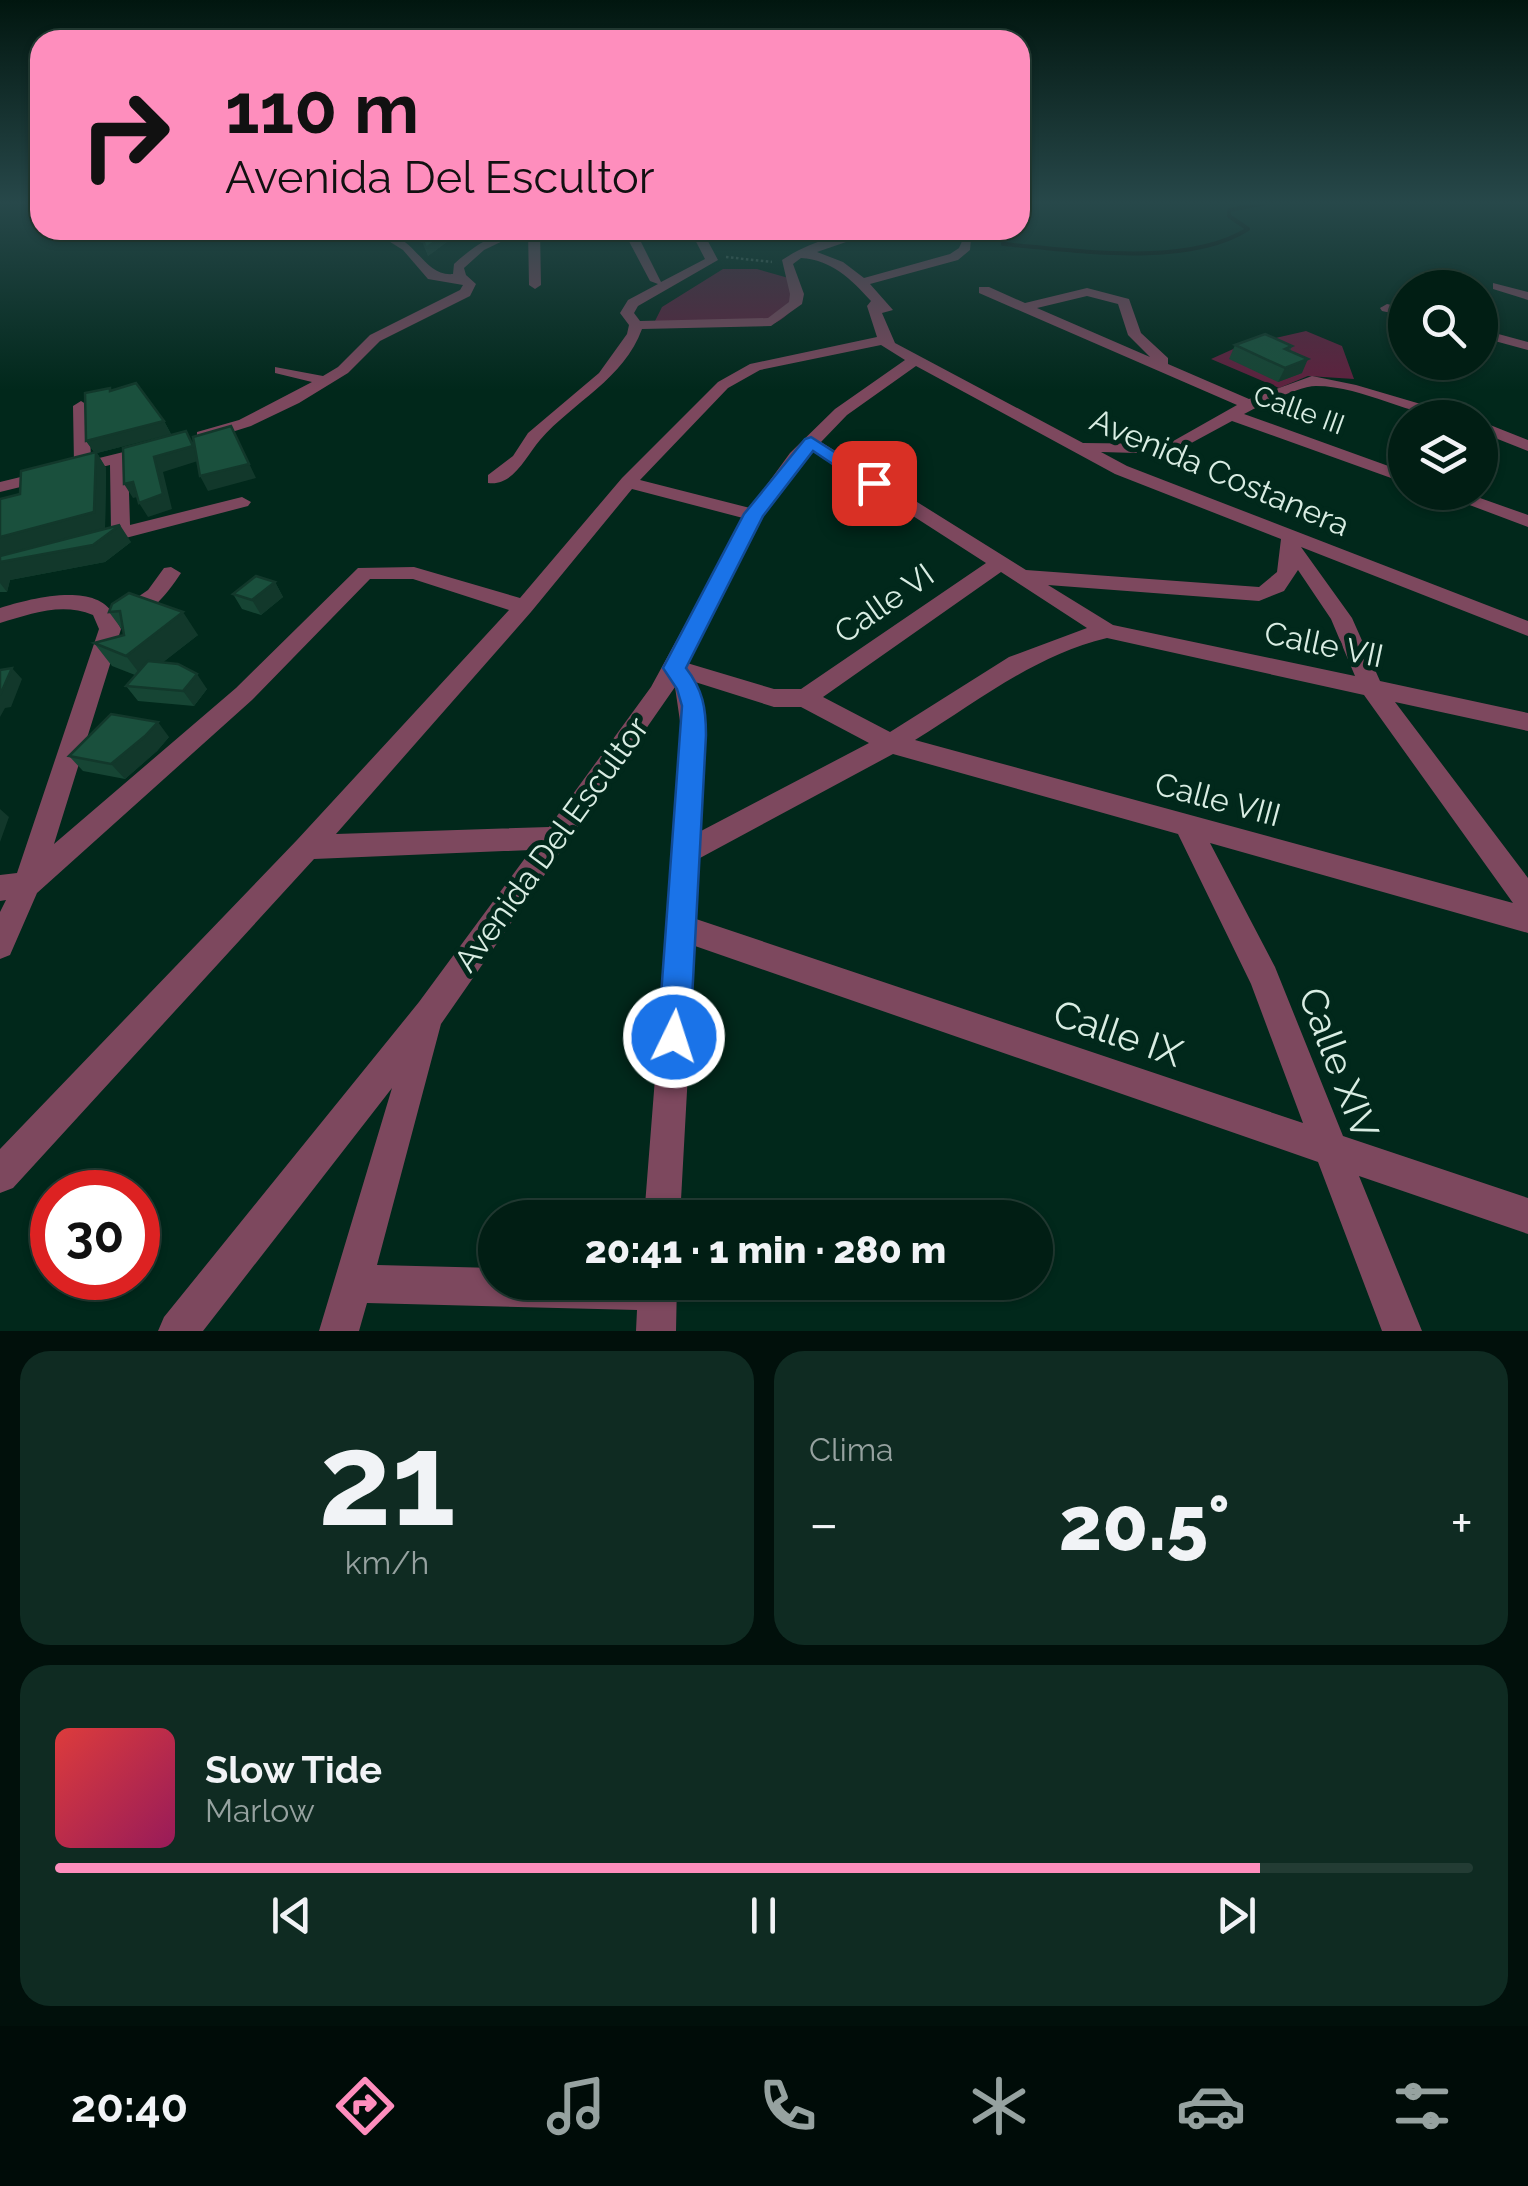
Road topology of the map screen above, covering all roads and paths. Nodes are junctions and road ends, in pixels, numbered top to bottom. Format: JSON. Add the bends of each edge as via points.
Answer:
{"nodes":[{"id":1,"x":419,"y":266,"type":"edge"},
{"id":2,"x":459,"y":266,"type":"edge"},
{"id":3,"x":535,"y":266,"type":"edge"},
{"id":4,"x":648,"y":266,"type":"edge"},
{"id":5,"x":703,"y":266,"type":"edge"},
{"id":6,"x":787,"y":266,"type":"edge"},
{"id":7,"x":837,"y":266,"type":"edge"},
{"id":8,"x":921,"y":266,"type":"edge"},
{"id":9,"x":460,"y":277,"type":"junction"},
{"id":10,"x":656,"y":281,"type":"dead end"},
{"id":11,"x":864,"y":282,"type":"junction"},
{"id":12,"x":535,"y":285,"type":"dead end"},
{"id":13,"x":1498,"y":286,"type":"dead end"},
{"id":14,"x":984,"y":290,"type":"dead end"},
{"id":15,"x":1528,"y":296,"type":"edge"},
{"id":16,"x":1024,"y":308,"type":"junction"},
{"id":17,"x":636,"y":324,"type":"junction"},
{"id":18,"x":1498,"y":338,"type":"edge"},
{"id":19,"x":892,"y":345,"type":"junction"},
{"id":20,"x":1528,"y":346,"type":"edge"},
{"id":21,"x":914,"y":360,"type":"junction"},
{"id":22,"x":280,"y":370,"type":"dead end"},
{"id":23,"x":1186,"y":377,"type":"junction"},
{"id":24,"x":326,"y":381,"type":"junction"},
{"id":25,"x":1391,"y":400,"type":"edge"},
{"id":26,"x":1249,"y":405,"type":"junction"},
{"id":27,"x":81,"y":406,"type":"edge"},
{"id":28,"x":1230,"y":414,"type":"junction"},
{"id":29,"x":1528,"y":430,"type":"edge"},
{"id":30,"x":1498,"y":432,"type":"edge"},
{"id":31,"x":1502,"y":433,"type":"junction"},
{"id":32,"x":811,"y":442,"type":"junction"},
{"id":33,"x":1074,"y":445,"type":"junction"},
{"id":34,"x":1528,"y":446,"type":"edge"},
{"id":35,"x":1171,"y":448,"type":"junction"},
{"id":36,"x":119,"y":459,"type":"junction"},
{"id":37,"x":83,"y":466,"type":"junction"},
{"id":38,"x":1388,"y":472,"type":"edge"},
{"id":39,"x":494,"y":479,"type":"dead end"},
{"id":40,"x":628,"y":482,"type":"junction"},
{"id":41,"x":0,"y":487,"type":"edge"},
{"id":42,"x":1176,"y":491,"type":"junction"},
{"id":43,"x":242,"y":502,"type":"dead end"},
{"id":44,"x":1496,"y":510,"type":"edge"},
{"id":45,"x":754,"y":514,"type":"junction"},
{"id":46,"x":1528,"y":521,"type":"edge"},
{"id":47,"x":120,"y":532,"type":"junction"},
{"id":48,"x":1292,"y":544,"type":"junction"},
{"id":49,"x":69,"y":547,"type":"edge"},
{"id":50,"x":1000,"y":563,"type":"junction"},
{"id":51,"x":171,"y":573,"type":"dead end"},
{"id":52,"x":1021,"y":576,"type":"junction"},
{"id":53,"x":524,"y":607,"type":"junction"},
{"id":54,"x":0,"y":616,"type":"edge"},
{"id":55,"x":110,"y":623,"type":"junction"},
{"id":56,"x":1528,"y":629,"type":"edge"},
{"id":57,"x":1107,"y":631,"type":"junction"},
{"id":58,"x":674,"y":668,"type":"junction"},
{"id":59,"x":1371,"y":687,"type":"junction"},
{"id":60,"x":806,"y":698,"type":"junction"},
{"id":61,"x":1528,"y":722,"type":"edge"},
{"id":62,"x":890,"y":744,"type":"junction"},
{"id":63,"x":1188,"y":828,"type":"junction"},
{"id":64,"x":554,"y":838,"type":"junction"},
{"id":65,"x":307,"y":848,"type":"junction"},
{"id":66,"x":684,"y":853,"type":"junction"},
{"id":67,"x":14,"y":886,"type":"edge"},
{"id":68,"x":1528,"y":900,"type":"edge"},
{"id":69,"x":1528,"y":920,"type":"edge"},
{"id":70,"x":681,"y":928,"type":"junction"},
{"id":71,"x":0,"y":945,"type":"edge"},
{"id":72,"x":430,"y":1013,"type":"junction"},
{"id":73,"x":1326,"y":1144,"type":"junction"},
{"id":74,"x":0,"y":1176,"type":"edge"},
{"id":75,"x":663,"y":1200,"type":"edge"},
{"id":76,"x":1528,"y":1216,"type":"edge"},
{"id":77,"x":352,"y":1283,"type":"junction"},
{"id":78,"x":478,"y":1285,"type":"edge"},
{"id":79,"x":657,"y":1300,"type":"edge"},
{"id":80,"x":178,"y":1331,"type":"edge"},
{"id":81,"x":339,"y":1331,"type":"edge"},
{"id":82,"x":656,"y":1331,"type":"edge"},
{"id":83,"x":1402,"y":1331,"type":"edge"}],
"edges":[{"from":1,"to":9,"type":"street","via":[[435,277]]},
{"from":2,"to":9,"type":"street"},
{"from":3,"to":12,"type":"street"},
{"from":4,"to":10,"type":"street"},
{"from":5,"to":17,"type":"street","via":[[633,303],[626,313]]},
{"from":6,"to":17,"type":"street","via":[[795,304],[771,322]]},
{"from":7,"to":11,"type":"street"},
{"from":8,"to":11,"type":"street"},
{"from":9,"to":24,"type":"street","via":[[470,284],[465,294],[375,338]]},
{"from":11,"to":19,"type":"street","via":[[894,323]]},
{"from":13,"to":15,"type":"street"},
{"from":14,"to":16,"type":"street"},
{"from":16,"to":23,"type":"street"},
{"from":16,"to":23,"type":"street","via":[[1078,291],[1110,292],[1124,302],[1139,341]]},
{"from":17,"to":39,"type":"street","via":[[604,376]]},
{"from":18,"to":20,"type":"street"},
{"from":19,"to":21,"type":"street","name":"Avenida Costanera"},
{"from":19,"to":40,"type":"street","via":[[735,375]]},
{"from":21,"to":32,"type":"street","name":"Avenida Del Escultor"},
{"from":21,"to":33,"type":"street","name":"Avenida Costanera"},
{"from":22,"to":24,"type":"street"},
{"from":23,"to":26,"type":"street"},
{"from":24,"to":36,"type":"street","via":[[245,423]]},
{"from":25,"to":26,"type":"street","via":[[1312,381]]},
{"from":26,"to":28,"type":"street"},
{"from":27,"to":37,"type":"street"},
{"from":28,"to":35,"type":"street"},
{"from":28,"to":38,"type":"street","name":"Calle III"},
{"from":29,"to":31,"type":"street"},
{"from":30,"to":31,"type":"street"},
{"from":31,"to":34,"type":"street"},
{"from":32,"to":45,"type":"street","name":"Avenida Del Escultor"},
{"from":32,"to":50,"type":"street"},
{"from":33,"to":35,"type":"street"},
{"from":33,"to":42,"type":"street","name":"Avenida Costanera"},
{"from":35,"to":42,"type":"street"},
{"from":36,"to":37,"type":"street"},
{"from":36,"to":47,"type":"street"},
{"from":37,"to":41,"type":"street"},
{"from":40,"to":45,"type":"street"},
{"from":40,"to":53,"type":"street"},
{"from":42,"to":48,"type":"street","name":"Avenida Costanera"},
{"from":43,"to":47,"type":"street"},
{"from":44,"to":46,"type":"street"},
{"from":45,"to":58,"type":"street","name":"Avenida Del Escultor"},
{"from":47,"to":49,"type":"street"},
{"from":48,"to":52,"type":"street","via":[[1280,584],[1259,594]]},
{"from":48,"to":56,"type":"street","name":"Avenida Costanera"},
{"from":48,"to":59,"type":"street","via":[[1340,618]]},
{"from":50,"to":52,"type":"street"},
{"from":50,"to":60,"type":"street","name":"Calle VI"},
{"from":51,"to":55,"type":"street","via":[[155,595]]},
{"from":52,"to":57,"type":"street"},
{"from":53,"to":65,"type":"street"},
{"from":53,"to":67,"type":"street","via":[[414,573],[365,573],[295,647]]},
{"from":54,"to":55,"type":"street","via":[[74,602],[101,610]]},
{"from":55,"to":67,"type":"street"},
{"from":57,"to":59,"type":"street","name":"Calle VII"},
{"from":57,"to":62,"type":"street","via":[[1042,648]]},
{"from":58,"to":60,"type":"street","via":[[774,698]]},
{"from":58,"to":64,"type":"street","name":"Avenida Del Escultor"},
{"from":58,"to":66,"type":"street","via":[[694,706]]},
{"from":59,"to":61,"type":"street","name":"Calle VII"},
{"from":59,"to":68,"type":"street"},
{"from":60,"to":62,"type":"street","name":"Calle VIII"},
{"from":62,"to":63,"type":"street","name":"Calle VIII"},
{"from":62,"to":66,"type":"street"},
{"from":63,"to":69,"type":"street","name":"Calle VIII"},
{"from":63,"to":73,"type":"street","name":"Calle XIV","via":[[1264,978]]},
{"from":64,"to":65,"type":"street"},
{"from":64,"to":72,"type":"street","name":"Avenida Del Escultor"},
{"from":65,"to":74,"type":"street"},
{"from":66,"to":70,"type":"street"},
{"from":67,"to":71,"type":"street"},
{"from":70,"to":73,"type":"street","name":"Calle IX"},
{"from":70,"to":75,"type":"street"},
{"from":72,"to":77,"type":"street"},
{"from":72,"to":80,"type":"street","name":"Avenida Del Escultor"},
{"from":73,"to":76,"type":"street","name":"Calle IX"},
{"from":73,"to":83,"type":"street","name":"Calle XIV"},
{"from":77,"to":78,"type":"street"},
{"from":77,"to":81,"type":"street"},
{"from":79,"to":82,"type":"street"}]}
